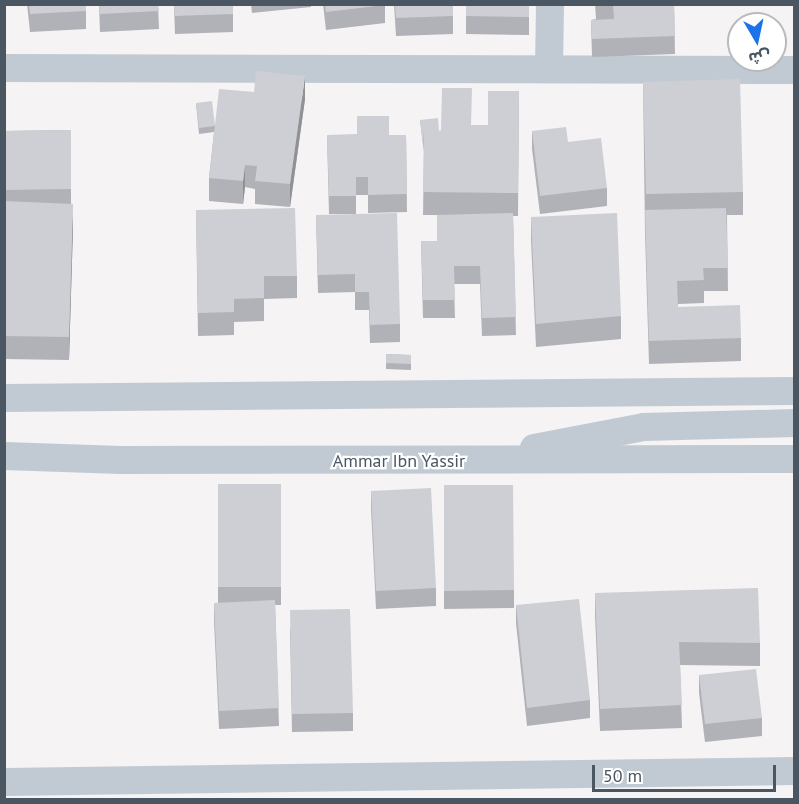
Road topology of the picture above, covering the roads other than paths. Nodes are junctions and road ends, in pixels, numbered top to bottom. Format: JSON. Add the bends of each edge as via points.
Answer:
{"nodes":[{"id":1,"x":549,"y":4,"type":"edge"},
{"id":2,"x":4,"y":68,"type":"edge"},
{"id":3,"x":549,"y":69,"type":"junction"},
{"id":4,"x":795,"y":70,"type":"edge"},
{"id":5,"x":795,"y":391,"type":"edge"},
{"id":6,"x":123,"y":396,"type":"junction"},
{"id":7,"x":4,"y":398,"type":"edge"},
{"id":8,"x":4,"y":410,"type":"edge"},
{"id":9,"x":795,"y":423,"type":"edge"},
{"id":10,"x":4,"y":456,"type":"edge"},
{"id":11,"x":795,"y":459,"type":"edge"},
{"id":12,"x":467,"y":461,"type":"junction"},
{"id":13,"x":795,"y":771,"type":"edge"},
{"id":14,"x":4,"y":782,"type":"edge"},
{"id":15,"x":290,"y":789,"type":"edge"}],
"edges":[{"from":1,"to":3,"type":"street"},
{"from":2,"to":3,"type":"street"},
{"from":3,"to":4,"type":"street"},
{"from":5,"to":6,"type":"street"},
{"from":6,"to":7,"type":"street"},
{"from":6,"to":8,"type":"street"},
{"from":9,"to":12,"type":"street","via":[[644,427]]},
{"from":10,"to":12,"type":"street","name":"Ammar Ibn Yassir"},
{"from":11,"to":12,"type":"street","name":"Ammar Ibn Yassir"},
{"from":13,"to":15,"type":"street"},
{"from":14,"to":15,"type":"street"}]}
